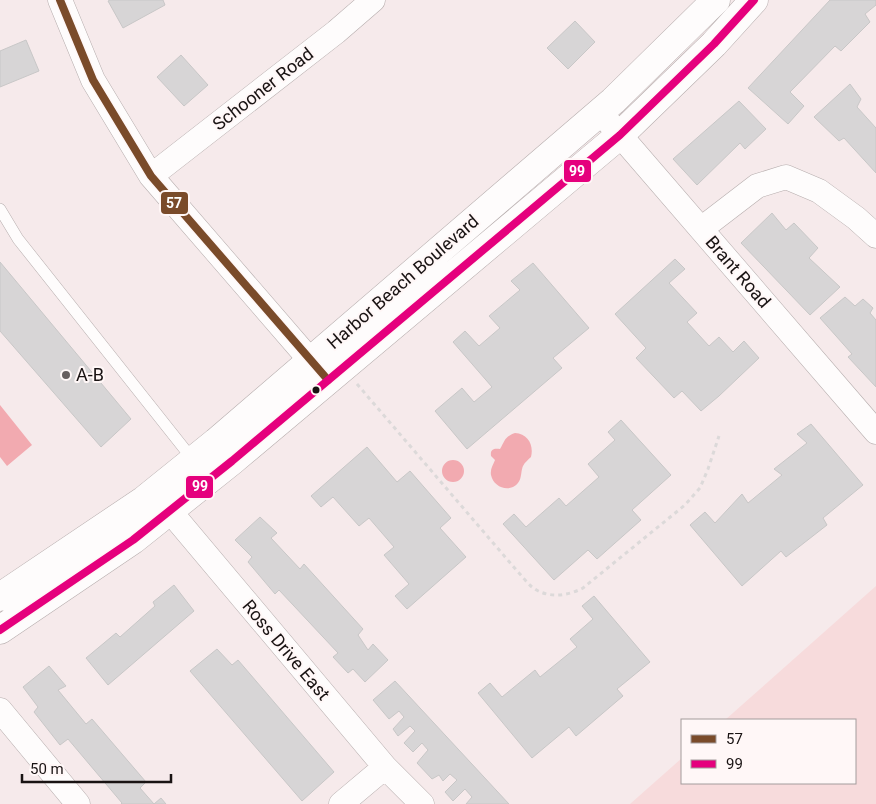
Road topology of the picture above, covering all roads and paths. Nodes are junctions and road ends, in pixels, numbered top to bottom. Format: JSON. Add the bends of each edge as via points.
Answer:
{"nodes":[{"id":1,"x":60,"y":0,"type":"edge"},
{"id":2,"x":373,"y":0,"type":"edge"},
{"id":3,"x":716,"y":0,"type":"edge"},
{"id":4,"x":754,"y":0,"type":"edge"},
{"id":5,"x":600,"y":112,"type":"junction"},
{"id":6,"x":620,"y":135,"type":"junction"},
{"id":7,"x":152,"y":176,"type":"junction"},
{"id":8,"x":0,"y":209,"type":"edge"},
{"id":9,"x":701,"y":229,"type":"junction"},
{"id":10,"x":876,"y":236,"type":"edge"},
{"id":11,"x":327,"y":369,"type":"junction"},
{"id":12,"x":876,"y":432,"type":"edge"},
{"id":13,"x":719,"y":436,"type":"dead end"},
{"id":14,"x":201,"y":470,"type":"junction"},
{"id":15,"x":162,"y":502,"type":"junction"},
{"id":16,"x":0,"y":597,"type":"edge"},
{"id":17,"x":0,"y":630,"type":"edge"},
{"id":18,"x":0,"y":710,"type":"edge"},
{"id":19,"x":385,"y":767,"type":"junction"},
{"id":20,"x":78,"y":804,"type":"edge"},
{"id":21,"x":341,"y":804,"type":"edge"},
{"id":22,"x":422,"y":804,"type":"edge"}],
"edges":[{"from":1,"to":7,"type":"street","via":[[93,80]]},
{"from":2,"to":7,"type":"street","name":"Schooner Road"},
{"from":3,"to":5,"type":"street","name":"Harbor Beach Boulevard"},
{"from":4,"to":6,"type":"street","name":"Harbor Beach Boulevard","via":[[714,44]]},
{"from":5,"to":6,"type":"street","name":"Brant Road"},
{"from":5,"to":11,"type":"street","name":"Harbor Beach Boulevard"},
{"from":6,"to":9,"type":"street","name":"Brant Road"},
{"from":6,"to":11,"type":"street","name":"Harbor Beach Boulevard"},
{"from":7,"to":11,"type":"street"},
{"from":8,"to":14,"type":"lane","via":[[18,238]]},
{"from":9,"to":10,"type":"street","via":[[757,186],[786,177],[819,191]]},
{"from":9,"to":12,"type":"street","name":"Brant Road"},
{"from":11,"to":13,"type":"path","via":[[533,588],[554,595],[583,588],[685,505],[700,488]]},
{"from":11,"to":14,"type":"street","name":"Harbor Beach Boulevard"},
{"from":14,"to":15,"type":"street","name":"Harbor Beach Boulevard"},
{"from":15,"to":16,"type":"street","name":"Harbor Beach Boulevard","via":[[144,500]]},
{"from":15,"to":17,"type":"street","name":"Harbor Beach Boulevard","via":[[132,540]]},
{"from":15,"to":19,"type":"street","name":"Ross Drive East"},
{"from":18,"to":20,"type":"street"},
{"from":19,"to":21,"type":"street"},
{"from":19,"to":22,"type":"street","name":"Ross Drive East"}]}
